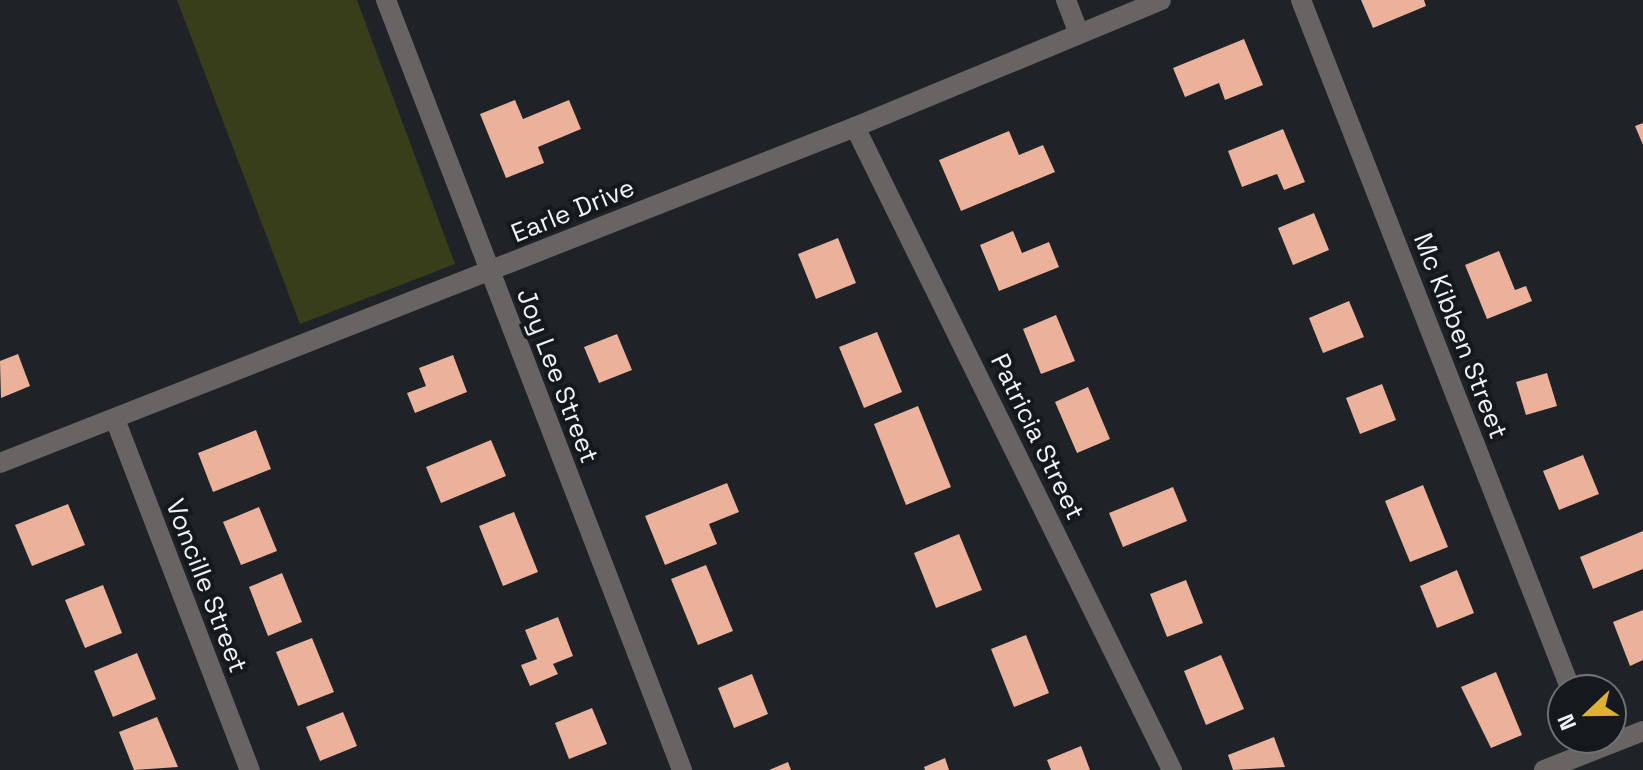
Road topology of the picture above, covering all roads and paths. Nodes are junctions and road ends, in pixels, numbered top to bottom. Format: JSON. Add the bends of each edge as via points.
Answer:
{"nodes":[{"id":1,"x":386,"y":0,"type":"edge"},
{"id":2,"x":1066,"y":0,"type":"edge"},
{"id":3,"x":1161,"y":0,"type":"edge"},
{"id":4,"x":1301,"y":0,"type":"edge"},
{"id":5,"x":1079,"y":34,"type":"junction"},
{"id":6,"x":855,"y":127,"type":"junction"},
{"id":7,"x":489,"y":272,"type":"junction"},
{"id":8,"x":115,"y":419,"type":"junction"},
{"id":9,"x":0,"y":463,"type":"edge"},
{"id":10,"x":1565,"y":674,"type":"edge"},
{"id":11,"x":1574,"y":754,"type":"edge"},
{"id":12,"x":250,"y":770,"type":"edge"},
{"id":13,"x":682,"y":770,"type":"edge"},
{"id":14,"x":1172,"y":770,"type":"edge"},
{"id":15,"x":1544,"y":770,"type":"edge"}],
"edges":[{"from":1,"to":7,"type":"street","name":"Joy Lee Street"},
{"from":2,"to":5,"type":"street"},
{"from":3,"to":5,"type":"street","name":"Earle Drive"},
{"from":4,"to":10,"type":"street","name":"Mc Kibben Street"},
{"from":5,"to":6,"type":"street","name":"Earle Drive"},
{"from":6,"to":7,"type":"street","name":"Earle Drive"},
{"from":6,"to":14,"type":"street","name":"Patricia Street"},
{"from":7,"to":8,"type":"street","name":"Earle Drive"},
{"from":7,"to":13,"type":"street","name":"Joy Lee Street"},
{"from":8,"to":9,"type":"street","name":"Earle Drive"},
{"from":8,"to":12,"type":"street","name":"Voncille Street"},
{"from":11,"to":15,"type":"street"}]}
